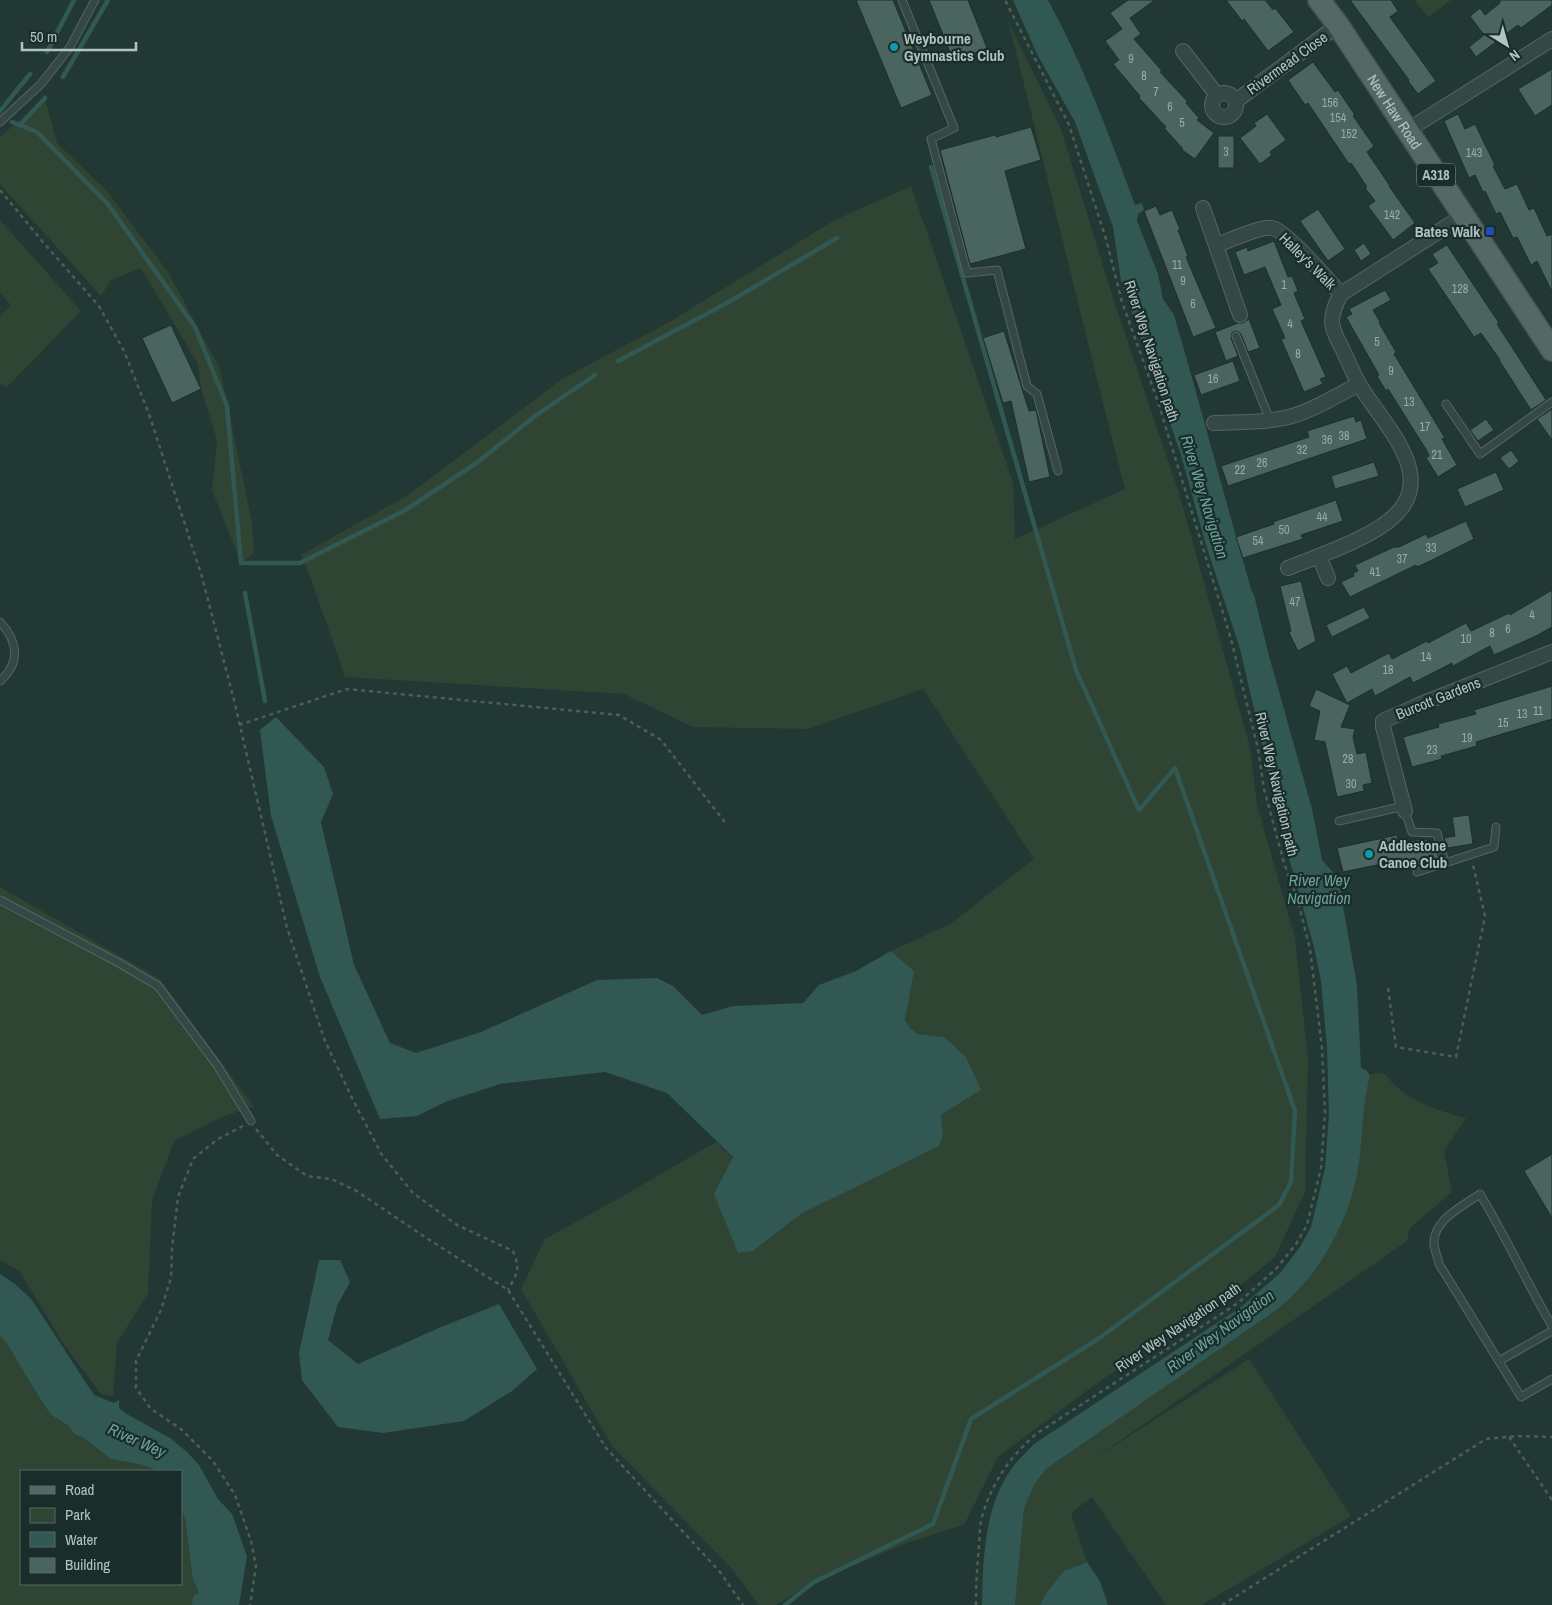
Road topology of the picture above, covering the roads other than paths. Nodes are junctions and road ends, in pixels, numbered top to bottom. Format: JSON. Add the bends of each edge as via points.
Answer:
{"nodes":[{"id":1,"x":95,"y":0,"type":"edge"},
{"id":2,"x":902,"y":0,"type":"edge"},
{"id":3,"x":1319,"y":0,"type":"edge"},
{"id":4,"x":1338,"y":25,"type":"junction"},
{"id":5,"x":1552,"y":39,"type":"edge"},
{"id":6,"x":1184,"y":51,"type":"dead end"},
{"id":7,"x":1217,"y":95,"type":"junction"},
{"id":8,"x":1236,"y":101,"type":"junction"},
{"id":9,"x":0,"y":122,"type":"edge"},
{"id":10,"x":1408,"y":130,"type":"junction"},
{"id":11,"x":1204,"y":208,"type":"dead end"},
{"id":12,"x":1463,"y":216,"type":"junction"},
{"id":13,"x":1216,"y":245,"type":"junction"},
{"id":14,"x":1341,"y":294,"type":"junction"},
{"id":15,"x":1240,"y":315,"type":"dead end"},
{"id":16,"x":1236,"y":336,"type":"dead end"},
{"id":17,"x":1552,"y":350,"type":"edge"},
{"id":18,"x":1359,"y":384,"type":"junction"},
{"id":19,"x":1552,"y":402,"type":"edge"},
{"id":20,"x":1446,"y":404,"type":"dead end"},
{"id":21,"x":1270,"y":420,"type":"junction"},
{"id":22,"x":1214,"y":423,"type":"dead end"},
{"id":23,"x":1058,"y":471,"type":"dead end"},
{"id":24,"x":1319,"y":556,"type":"junction"},
{"id":25,"x":1288,"y":568,"type":"dead end"},
{"id":26,"x":1328,"y":578,"type":"dead end"},
{"id":27,"x":0,"y":622,"type":"edge"},
{"id":28,"x":1552,"y":652,"type":"edge"},
{"id":29,"x":0,"y":681,"type":"edge"},
{"id":30,"x":1405,"y":808,"type":"junction"},
{"id":31,"x":1339,"y":821,"type":"dead end"},
{"id":32,"x":1496,"y":827,"type":"dead end"},
{"id":33,"x":1445,"y":864,"type":"junction"},
{"id":34,"x":1417,"y":872,"type":"dead end"},
{"id":35,"x":0,"y":900,"type":"edge"},
{"id":36,"x":251,"y":1121,"type":"road end"},
{"id":37,"x":1552,"y":1326,"type":"edge"},
{"id":38,"x":1552,"y":1332,"type":"edge"},
{"id":39,"x":1499,"y":1361,"type":"junction"},
{"id":40,"x":1552,"y":1379,"type":"edge"}],
"edges":[{"from":1,"to":9,"type":"lane","via":[[70,47],[42,84]]},
{"from":2,"to":23,"type":"lane","via":[[954,128],[931,139],[967,273],[997,270],[1027,386],[1037,394]]},
{"from":3,"to":4,"type":"main road","name":"New Haw Road","number":"A318"},
{"from":4,"to":8,"type":"street","name":"Rivermead Close"},
{"from":4,"to":10,"type":"main road","name":"New Haw Road","number":"A318"},
{"from":5,"to":10,"type":"street"},
{"from":6,"to":7,"type":"street"},
{"from":7,"to":8,"type":"street","name":"Rivermead Close","via":[[1228,93]]},
{"from":7,"to":8,"type":"street","name":"Rivermead Close","via":[[1212,101],[1212,109],[1222,117],[1233,113]]},
{"from":10,"to":12,"type":"main road","name":"New Haw Road","number":"A318"},
{"from":11,"to":13,"type":"street"},
{"from":12,"to":14,"type":"street"},
{"from":12,"to":17,"type":"main road","name":"New Haw Road","number":"A318"},
{"from":13,"to":14,"type":"street","name":"Halley's Walk","via":[[1265,228],[1278,230]]},
{"from":13,"to":15,"type":"street"},
{"from":14,"to":18,"type":"street","via":[[1335,304],[1331,324]]},
{"from":16,"to":21,"type":"lane"},
{"from":18,"to":21,"type":"street","via":[[1310,409]]},
{"from":18,"to":24,"type":"street","via":[[1406,455],[1410,489],[1399,512],[1379,528]]},
{"from":19,"to":20,"type":"lane","via":[[1480,454]]},
{"from":21,"to":22,"type":"street"},
{"from":24,"to":25,"type":"street"},
{"from":24,"to":26,"type":"street"},
{"from":27,"to":29,"type":"lane","via":[[13,641],[15,654]]},
{"from":28,"to":30,"type":"street","name":"Burcott Gardens","via":[[1383,722]]},
{"from":30,"to":31,"type":"lane"},
{"from":30,"to":33,"type":"lane","via":[[1412,832],[1437,833]]},
{"from":32,"to":33,"type":"lane","via":[[1494,847]]},
{"from":33,"to":34,"type":"lane"},
{"from":35,"to":36,"type":"lane","via":[[158,986],[217,1065]]},
{"from":37,"to":39,"type":"lane","via":[[1480,1194],[1444,1220],[1436,1231],[1434,1244],[1439,1264]]},
{"from":38,"to":39,"type":"lane"},
{"from":39,"to":40,"type":"lane","via":[[1521,1397]]}]}
